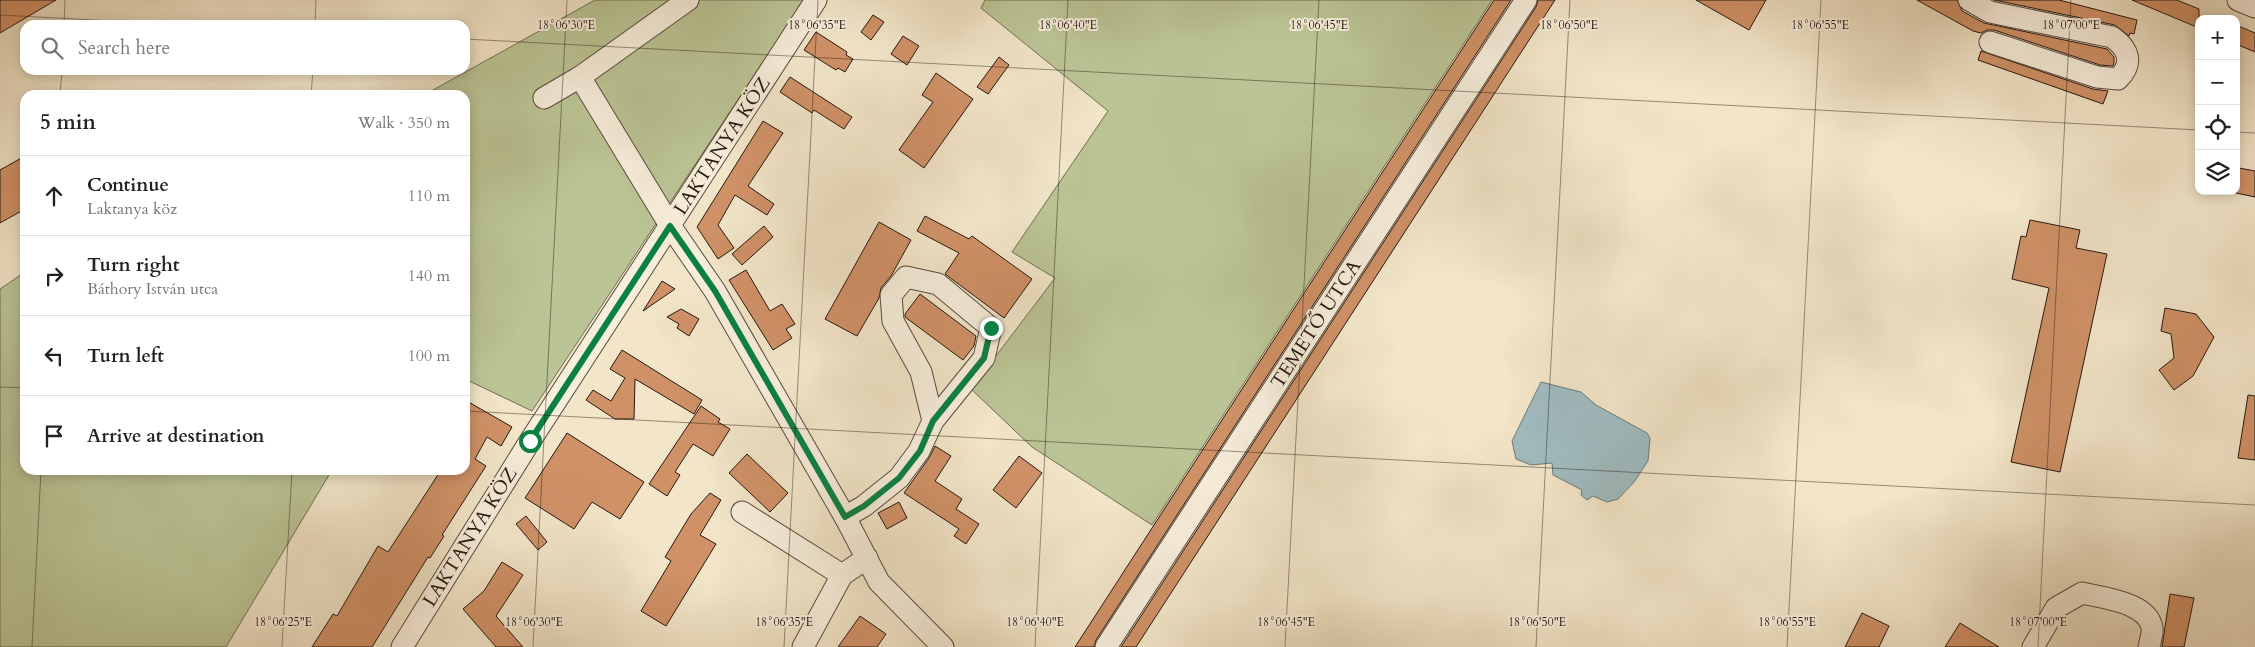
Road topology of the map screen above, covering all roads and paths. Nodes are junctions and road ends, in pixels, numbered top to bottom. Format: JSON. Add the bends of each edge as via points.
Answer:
{"nodes":[{"id":1,"x":688,"y":0,"type":"edge"},
{"id":2,"x":816,"y":0,"type":"edge"},
{"id":3,"x":1526,"y":0,"type":"edge"},
{"id":4,"x":1969,"y":0,"type":"edge"},
{"id":5,"x":2238,"y":0,"type":"edge"},
{"id":6,"x":2255,"y":7,"type":"edge"},
{"id":7,"x":1990,"y":42,"type":"dead end"},
{"id":8,"x":580,"y":77,"type":"junction"},
{"id":9,"x":544,"y":98,"type":"dead end"},
{"id":10,"x":670,"y":226,"type":"junction"},
{"id":11,"x":933,"y":421,"type":"junction"},
{"id":12,"x":742,"y":512,"type":"dead end"},
{"id":13,"x":845,"y":517,"type":"junction"},
{"id":14,"x":867,"y":558,"type":"junction"},
{"id":15,"x":842,"y":575,"type":"junction"},
{"id":16,"x":402,"y":647,"type":"edge"},
{"id":17,"x":803,"y":647,"type":"edge"},
{"id":18,"x":943,"y":647,"type":"edge"},
{"id":19,"x":1106,"y":647,"type":"edge"},
{"id":20,"x":2033,"y":647,"type":"edge"},
{"id":21,"x":2149,"y":647,"type":"edge"}],
"edges":[{"from":1,"to":8,"type":"street"},
{"from":2,"to":10,"type":"street","name":"LAKTANYA KÖZ"},
{"from":3,"to":19,"type":"street","name":"TEMETŐ UTCA"},
{"from":4,"to":7,"type":"street","via":[[1990,12],[2112,37],[2123,44],[2128,54],[2127,66],[2118,79],[2097,77]]},
{"from":5,"to":6,"type":"street"},
{"from":8,"to":9,"type":"street"},
{"from":8,"to":10,"type":"street"},
{"from":10,"to":13,"type":"street","via":[[715,291]]},
{"from":10,"to":16,"type":"street","name":"LAKTANYA KÖZ","via":[[530,441]]},
{"from":11,"to":11,"type":"street","via":[[984,358],[991,328],[938,284],[906,278],[891,295],[893,321],[921,372]]},
{"from":11,"to":13,"type":"street","via":[[920,451],[899,478]]},
{"from":12,"to":15,"type":"street"},
{"from":13,"to":14,"type":"street"},
{"from":14,"to":15,"type":"street"},
{"from":14,"to":18,"type":"street","via":[[879,582]]},
{"from":15,"to":17,"type":"street"},
{"from":20,"to":21,"type":"street","via":[[2056,608],[2082,593],[2134,606],[2150,622]]}]}
